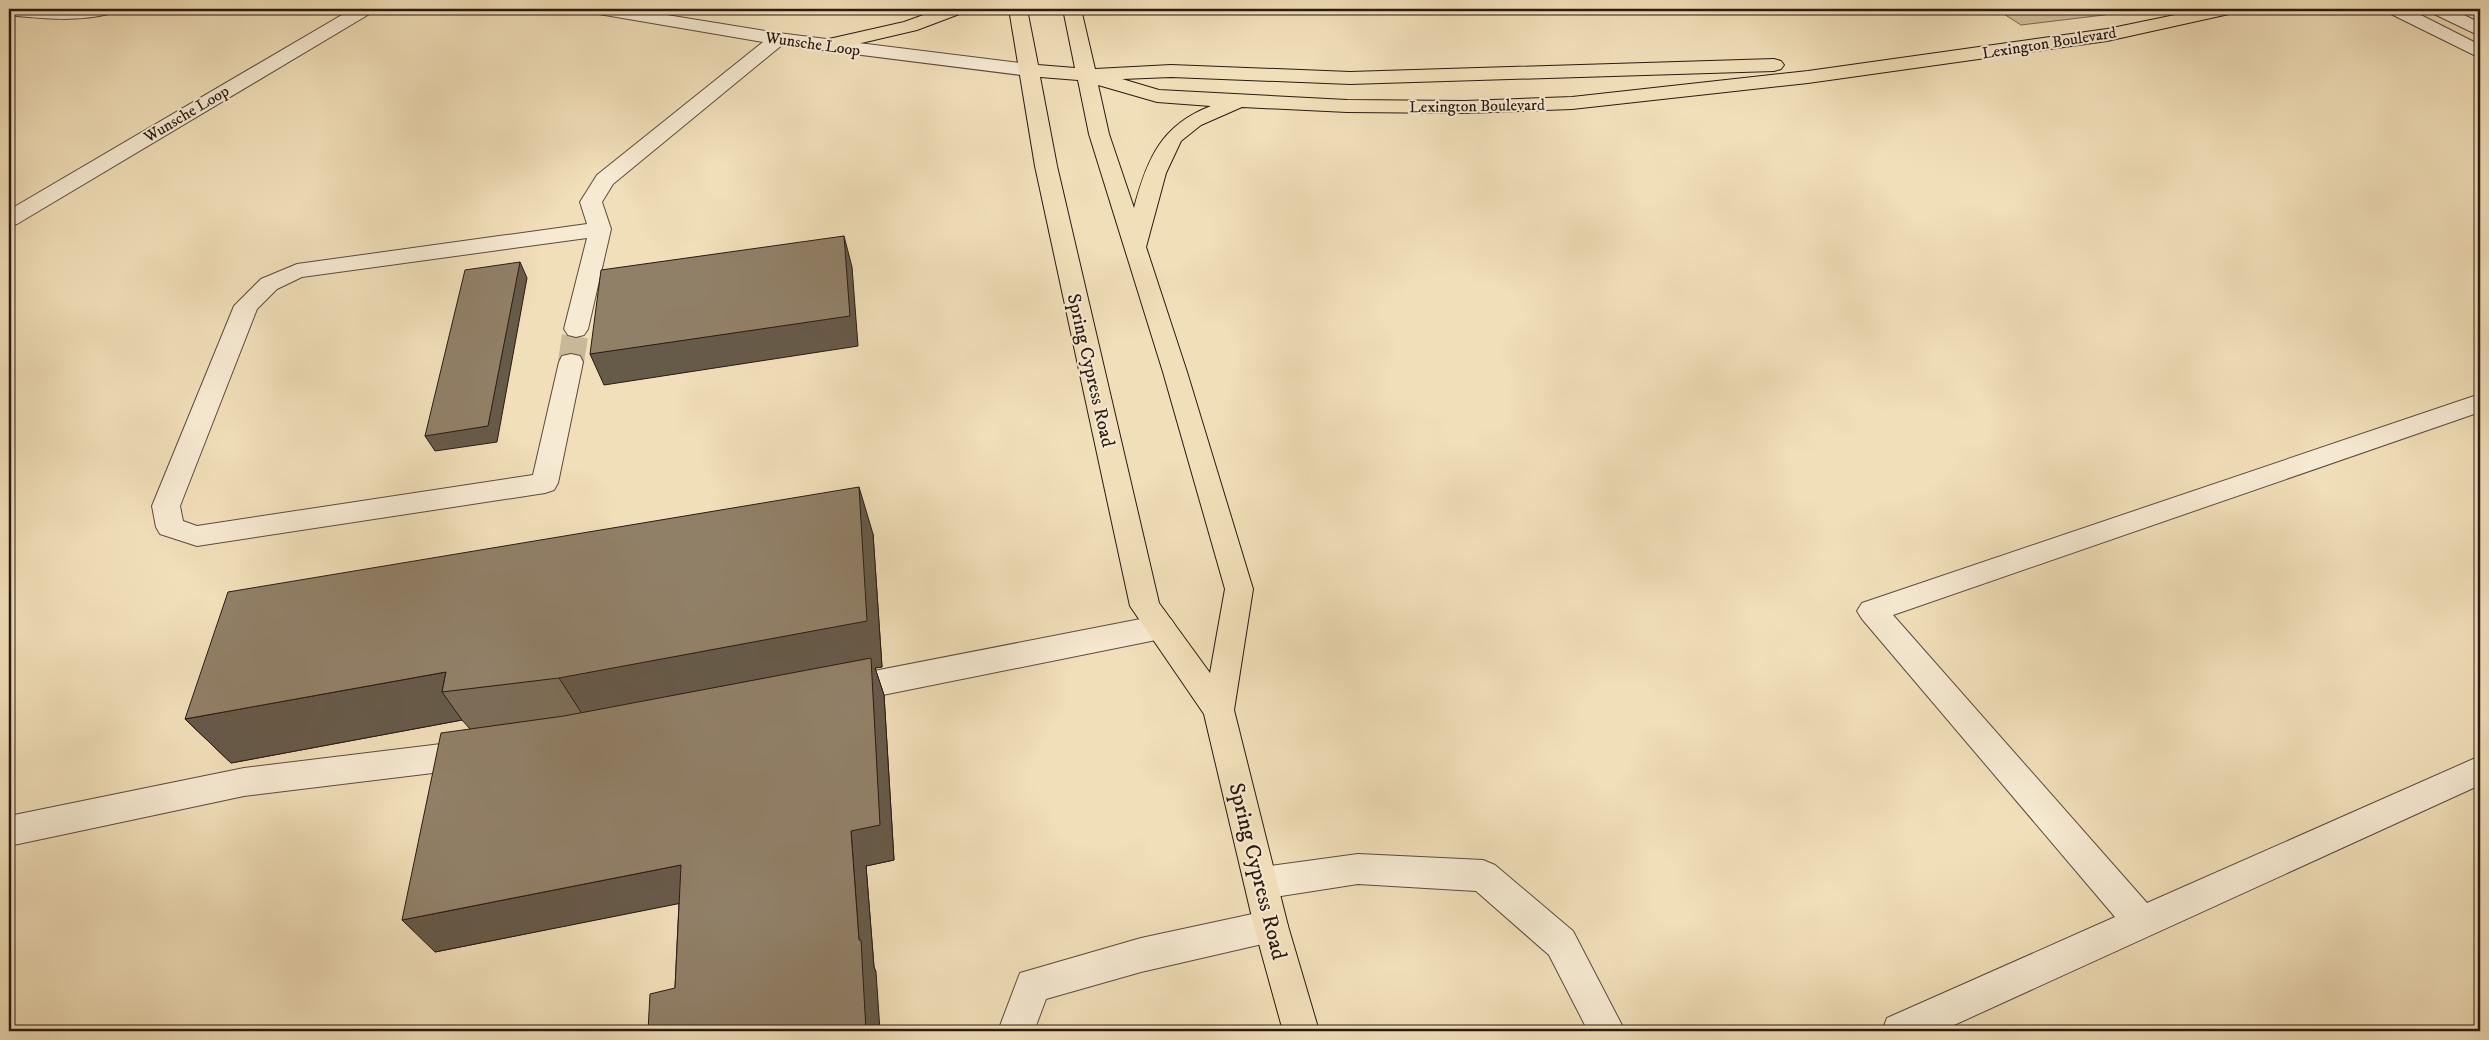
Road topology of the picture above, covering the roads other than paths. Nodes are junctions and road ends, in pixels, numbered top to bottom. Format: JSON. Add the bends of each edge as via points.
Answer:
{"nodes":[{"id":1,"x":107,"y":9,"type":"edge"},
{"id":2,"x":364,"y":9,"type":"edge"},
{"id":3,"x":598,"y":9,"type":"edge"},
{"id":4,"x":956,"y":9,"type":"edge"},
{"id":5,"x":1018,"y":9,"type":"edge"},
{"id":6,"x":1072,"y":9,"type":"edge"},
{"id":7,"x":2229,"y":9,"type":"edge"},
{"id":8,"x":2395,"y":9,"type":"edge"},
{"id":9,"x":2438,"y":9,"type":"edge"},
{"id":10,"x":9,"y":10,"type":"edge"},
{"id":11,"x":2480,"y":30,"type":"edge"},
{"id":12,"x":778,"y":38,"type":"junction"},
{"id":13,"x":826,"y":45,"type":"junction"},
{"id":14,"x":2480,"y":52,"type":"edge"},
{"id":15,"x":1868,"y":67,"type":"junction"},
{"id":16,"x":1029,"y":70,"type":"junction"},
{"id":17,"x":1087,"y":75,"type":"junction"},
{"id":18,"x":1248,"y":102,"type":"junction"},
{"id":19,"x":9,"y":219,"type":"edge"},
{"id":20,"x":600,"y":229,"type":"junction"},
{"id":21,"x":1136,"y":246,"type":"junction"},
{"id":22,"x":576,"y":329,"type":"tunnel mouth"},
{"id":23,"x":571,"y":362,"type":"tunnel mouth"},
{"id":24,"x":2480,"y":403,"type":"edge"},
{"id":25,"x":1161,"y":627,"type":"junction"},
{"id":26,"x":820,"y":694,"type":"edge"},
{"id":27,"x":1220,"y":710,"type":"junction"},
{"id":28,"x":500,"y":750,"type":"edge"},
{"id":29,"x":2480,"y":770,"type":"edge"},
{"id":30,"x":9,"y":831,"type":"edge"},
{"id":31,"x":1262,"y":883,"type":"junction"},
{"id":32,"x":2142,"y":922,"type":"junction"},
{"id":33,"x":1271,"y":926,"type":"junction"},
{"id":34,"x":1016,"y":1031,"type":"edge"},
{"id":35,"x":1301,"y":1031,"type":"edge"},
{"id":36,"x":1607,"y":1031,"type":"edge"},
{"id":37,"x":1900,"y":1031,"type":"edge"}],
"edges":[{"from":1,"to":10,"type":"street","via":[[64,14]]},
{"from":2,"to":19,"type":"street","name":"Wunsche Loop"},
{"from":3,"to":12,"type":"street","name":"Wunsche Loop"},
{"from":4,"to":13,"type":"main road","via":[[910,26]]},
{"from":5,"to":16,"type":"main road","name":"Spring Cypress Road"},
{"from":6,"to":17,"type":"main road","name":"Spring Cypress Road"},
{"from":7,"to":15,"type":"main road","name":"Lexington Boulevard","via":[[2107,35]]},
{"from":8,"to":14,"type":"street"},
{"from":9,"to":11,"type":"street"},
{"from":12,"to":13,"type":"street","name":"Wunsche Loop"},
{"from":12,"to":20,"type":"street","via":[[605,180],[591,202]]},
{"from":13,"to":16,"type":"street","name":"Wunsche Loop"},
{"from":15,"to":17,"type":"main road","name":"Lexington Boulevard","via":[[1777,65],[1350,78],[1171,71]]},
{"from":15,"to":18,"type":"main road","name":"Lexington Boulevard","via":[[1808,78],[1572,103],[1455,107]]},
{"from":16,"to":17,"type":"main road","name":"Lexington Boulevard"},
{"from":16,"to":25,"type":"main road","name":"Spring Cypress Road","via":[[1046,166],[1145,606]]},
{"from":17,"to":18,"type":"main road","name":"Lexington Boulevard","via":[[1157,96]]},
{"from":17,"to":21,"type":"main road","name":"Spring Cypress Road","via":[[1099,134]]},
{"from":18,"to":21,"type":"main road","via":[[1216,110],[1173,137],[1144,207]]},
{"from":20,"to":22,"type":"street"},
{"from":20,"to":23,"type":"street","via":[[297,271],[269,284],[246,306],[166,506],[170,527],[197,536],[545,483]]},
{"from":21,"to":27,"type":"main road","name":"Spring Cypress Road","via":[[1239,589]]},
{"from":24,"to":32,"type":"street","via":[[1872,611]]},
{"from":25,"to":26,"type":"street"},
{"from":25,"to":27,"type":"main road","name":"Spring Cypress Road"},
{"from":27,"to":31,"type":"main road","name":"Spring Cypress Road"},
{"from":28,"to":30,"type":"street","via":[[244,782]]},
{"from":29,"to":32,"type":"street"},
{"from":31,"to":33,"type":"main road","name":"Spring Cypress Road"},
{"from":31,"to":36,"type":"street","via":[[1358,869],[1483,876],[1562,943]]},
{"from":32,"to":37,"type":"street"},
{"from":33,"to":34,"type":"street","via":[[1141,955],[1033,984]]},
{"from":33,"to":35,"type":"main road","name":"Spring Cypress Road"}]}
